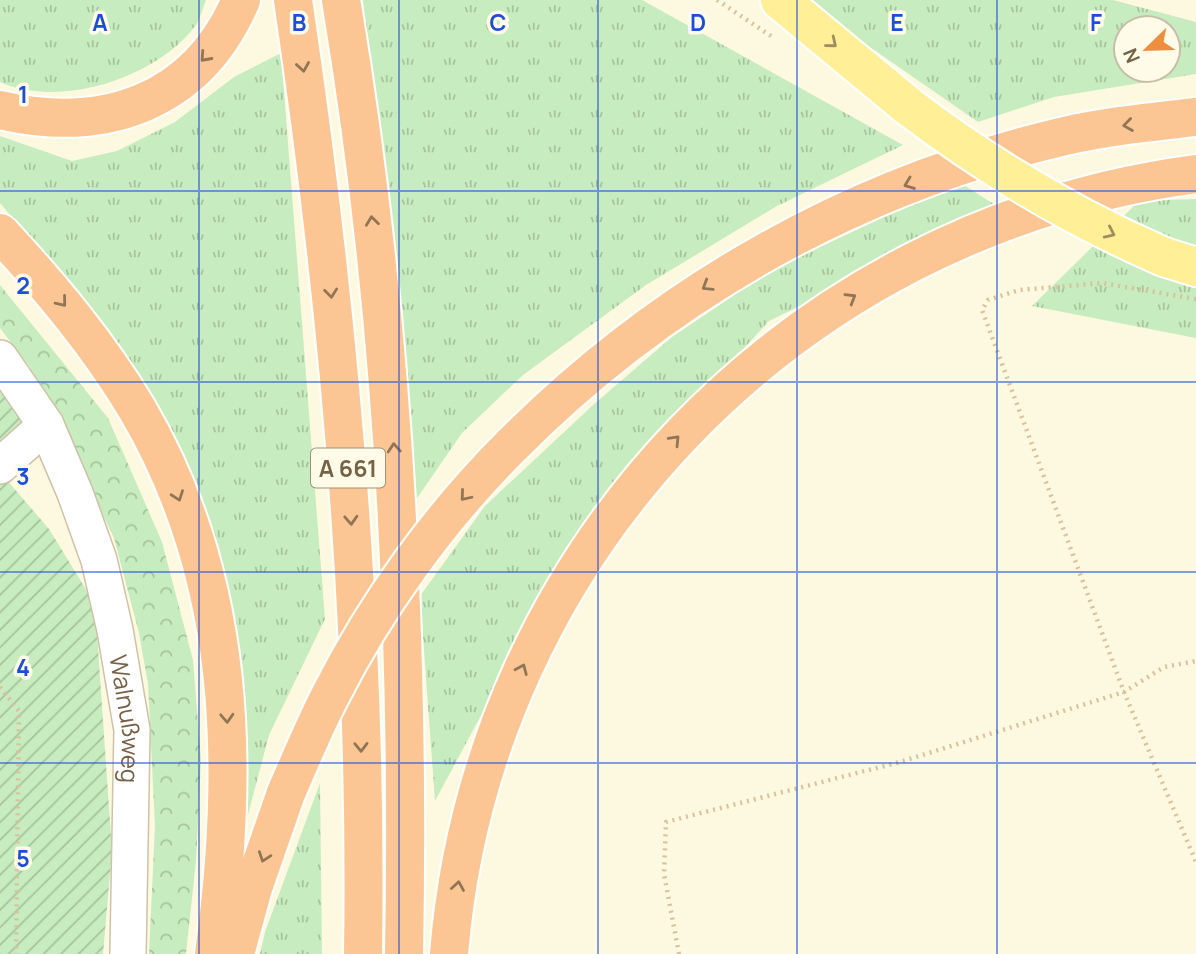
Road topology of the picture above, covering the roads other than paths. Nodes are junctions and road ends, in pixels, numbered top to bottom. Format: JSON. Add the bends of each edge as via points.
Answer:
{"nodes":[{"id":1,"x":241,"y":0,"type":"edge"},
{"id":2,"x":293,"y":0,"type":"edge"},
{"id":3,"x":341,"y":0,"type":"edge"},
{"id":4,"x":780,"y":0,"type":"edge"},
{"id":5,"x":0,"y":110,"type":"edge"},
{"id":6,"x":1196,"y":117,"type":"edge"},
{"id":7,"x":1196,"y":174,"type":"edge"},
{"id":8,"x":0,"y":233,"type":"edge"},
{"id":9,"x":1180,"y":262,"type":"edge"},
{"id":10,"x":0,"y":358,"type":"edge"},
{"id":11,"x":46,"y":425,"type":"junction"},
{"id":12,"x":0,"y":466,"type":"edge"},
{"id":13,"x":128,"y":954,"type":"edge"},
{"id":14,"x":214,"y":954,"type":"edge"},
{"id":15,"x":235,"y":954,"type":"edge"},
{"id":16,"x":363,"y":954,"type":"edge"},
{"id":17,"x":404,"y":954,"type":"edge"},
{"id":18,"x":449,"y":954,"type":"edge"}],
"edges":[{"from":1,"to":5,"type":"highway","one_way":true,"via":[[199,64],[141,104],[92,118],[63,120]]},
{"from":2,"to":16,"type":"highway","number":"A 661","one_way":true,"via":[[313,135],[348,466],[360,690]]},
{"from":17,"to":3,"type":"highway","number":"A 661","one_way":true,"via":[[399,529],[365,158]]},
{"from":4,"to":9,"type":"main road","one_way":true,"bridge":true,"via":[[960,145],[1067,212]]},
{"from":6,"to":15,"type":"highway","one_way":true,"bridge":true,"via":[[1066,136],[982,158],[856,205],[714,282],[642,329],[589,372],[487,471],[412,562],[353,653],[286,793]]},
{"from":18,"to":7,"type":"highway","one_way":true,"via":[[480,779],[523,666],[545,620],[595,539],[672,443],[720,395],[799,331],[886,277],[943,248],[1061,203]]},
{"from":8,"to":14,"type":"highway","one_way":true,"via":[[80,324],[137,410],[170,475],[194,544],[225,676],[229,751],[227,856]]},
{"from":10,"to":11,"type":"lane","name":"Walnußweg"},
{"from":11,"to":12,"type":"lane"},
{"from":11,"to":13,"type":"lane","name":"Walnußweg","via":[[99,560],[127,691],[132,730]]}]}
